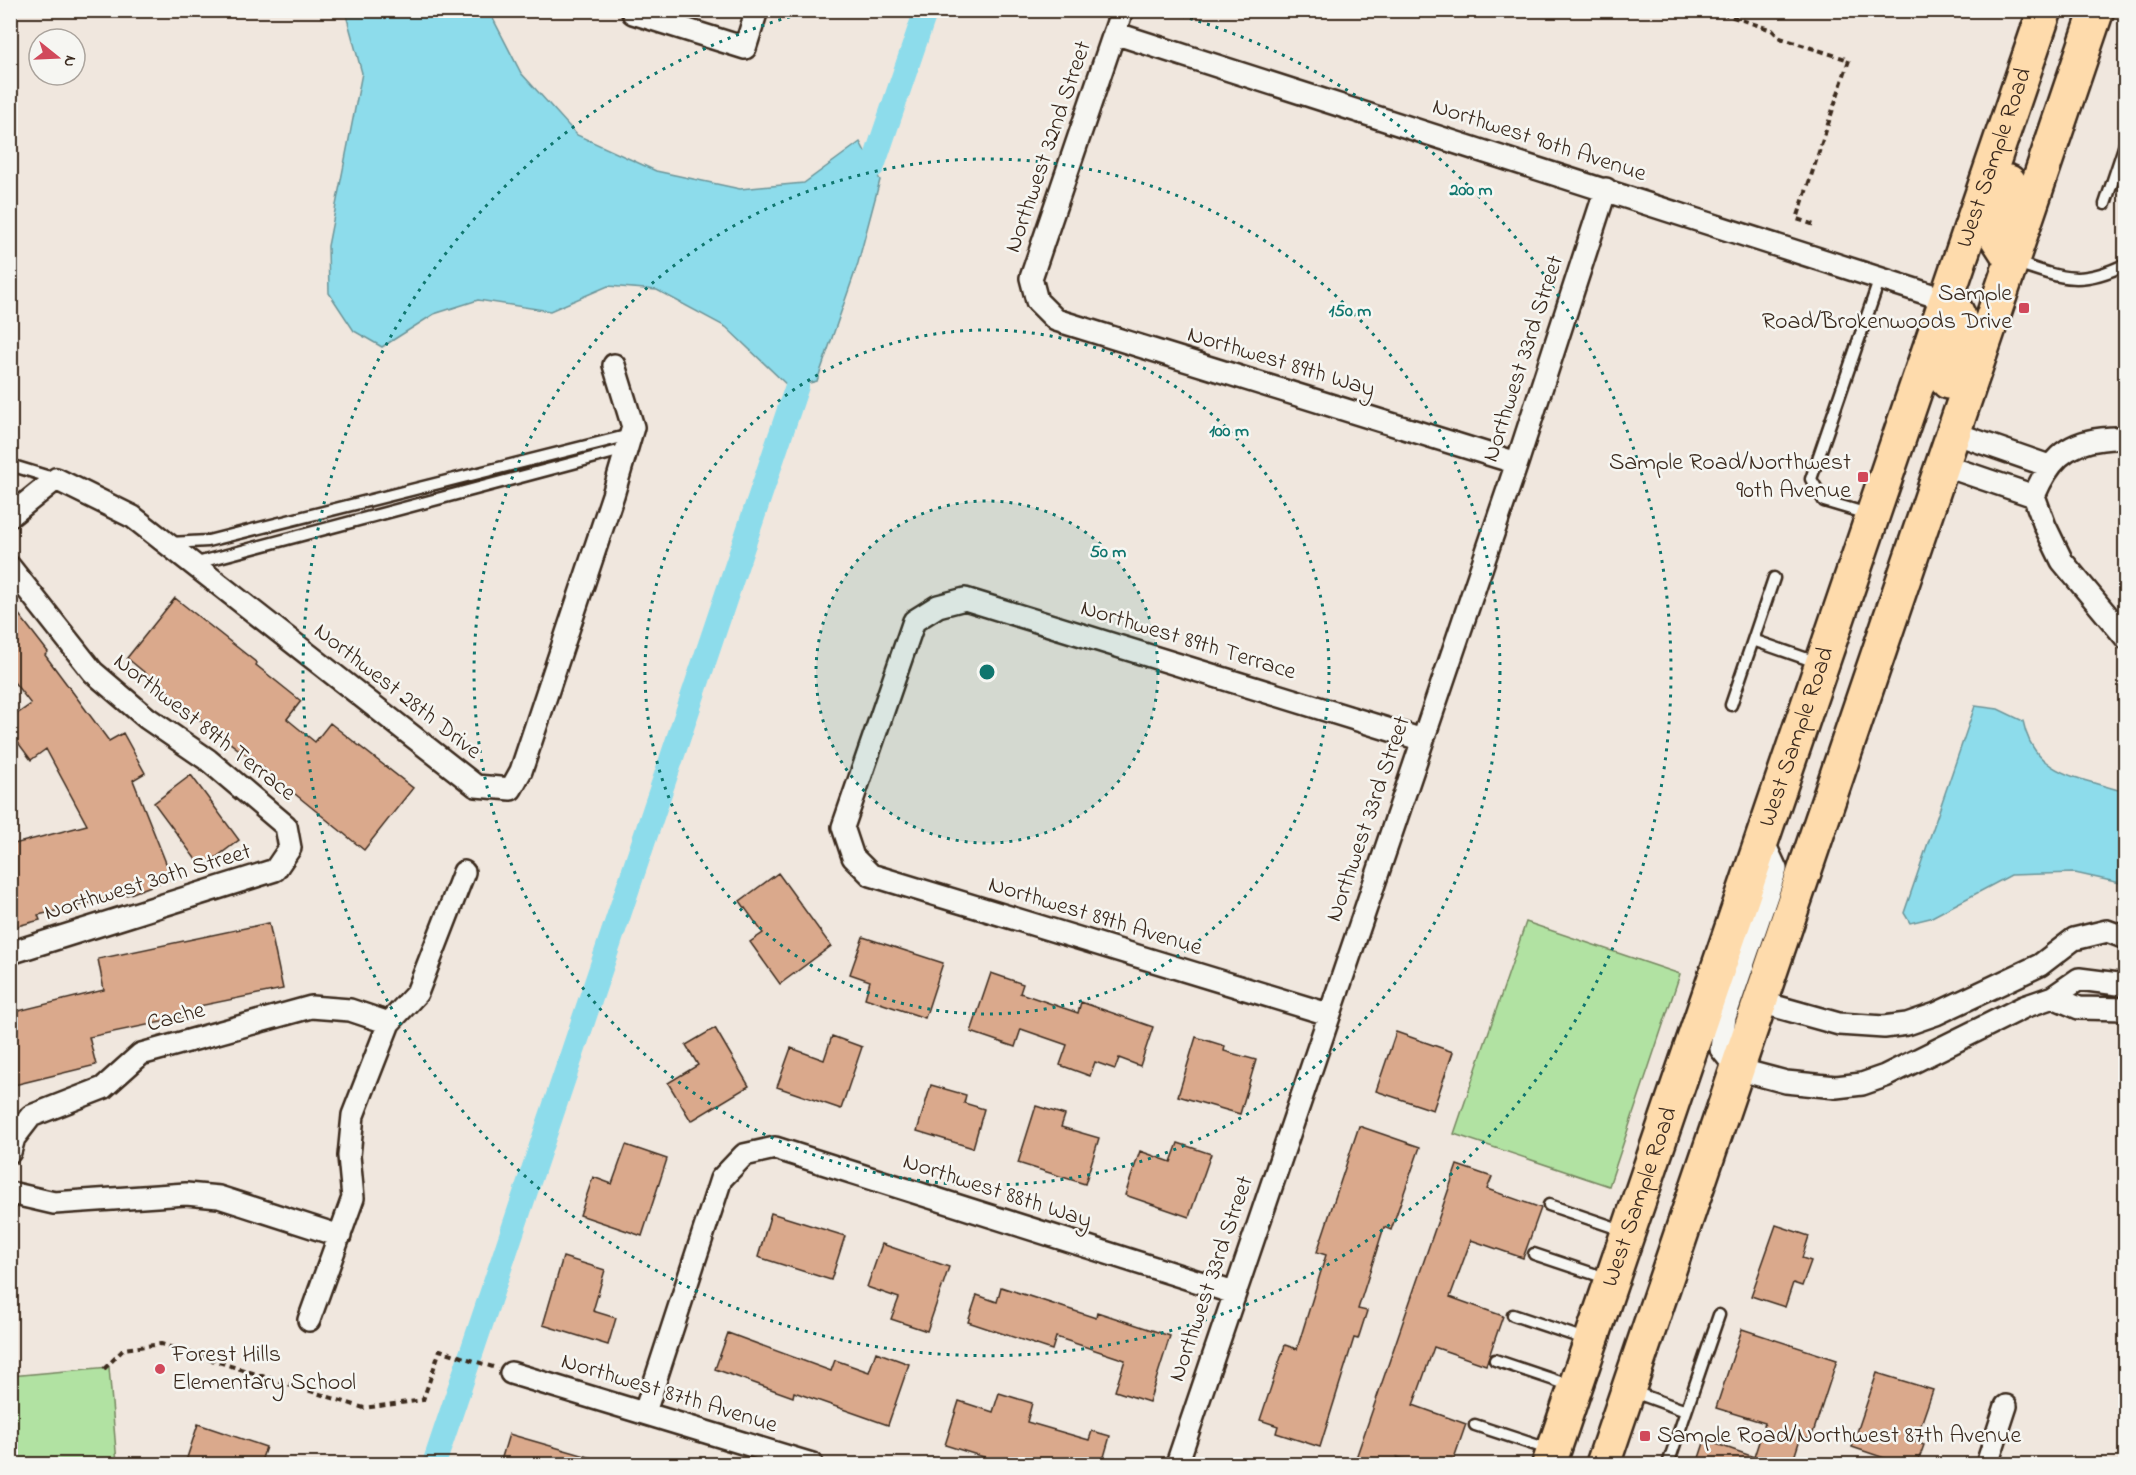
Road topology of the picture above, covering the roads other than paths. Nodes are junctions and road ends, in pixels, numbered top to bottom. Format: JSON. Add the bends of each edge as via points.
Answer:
{"nodes":[{"id":1,"x":632,"y":10,"type":"edge"},
{"id":2,"x":757,"y":10,"type":"edge"},
{"id":3,"x":1122,"y":10,"type":"edge"},
{"id":4,"x":2045,"y":10,"type":"edge"},
{"id":5,"x":2054,"y":10,"type":"edge"},
{"id":6,"x":2097,"y":10,"type":"edge"},
{"id":7,"x":1114,"y":33,"type":"junction"},
{"id":8,"x":2126,"y":141,"type":"edge"},
{"id":9,"x":1606,"y":189,"type":"junction"},
{"id":10,"x":2104,"y":204,"type":"dead end"},
{"id":11,"x":2012,"y":261,"type":"junction"},
{"id":12,"x":2126,"y":264,"type":"edge"},
{"id":13,"x":1880,"y":278,"type":"junction"},
{"id":14,"x":1947,"y":300,"type":"junction"},
{"id":15,"x":1037,"y":301,"type":"joint"},
{"id":16,"x":614,"y":365,"type":"dead end"},
{"id":17,"x":1954,"y":433,"type":"junction"},
{"id":18,"x":2126,"y":439,"type":"edge"},
{"id":19,"x":628,"y":442,"type":"junction"},
{"id":20,"x":1517,"y":463,"type":"junction"},
{"id":21,"x":10,"y":465,"type":"edge"},
{"id":22,"x":1943,"y":465,"type":"junction"},
{"id":23,"x":2049,"y":466,"type":"junction"},
{"id":24,"x":56,"y":479,"type":"junction"},
{"id":25,"x":2034,"y":496,"type":"junction"},
{"id":26,"x":10,"y":516,"type":"edge"},
{"id":27,"x":1874,"y":516,"type":"junction"},
{"id":28,"x":166,"y":543,"type":"junction"},
{"id":29,"x":193,"y":564,"type":"junction"},
{"id":30,"x":10,"y":567,"type":"edge"},
{"id":31,"x":1774,"y":578,"type":"dead end"},
{"id":32,"x":1893,"y":609,"type":"junction"},
{"id":33,"x":2126,"y":638,"type":"edge"},
{"id":34,"x":1753,"y":640,"type":"junction"},
{"id":35,"x":1822,"y":664,"type":"junction"},
{"id":36,"x":1731,"y":705,"type":"dead end"},
{"id":37,"x":1423,"y":740,"type":"junction"},
{"id":38,"x":1762,"y":841,"type":"junction"},
{"id":39,"x":290,"y":848,"type":"joint"},
{"id":40,"x":853,"y":857,"type":"joint"},
{"id":41,"x":464,"y":872,"type":"dead end"},
{"id":42,"x":2126,"y":938,"type":"edge"},
{"id":43,"x":10,"y":952,"type":"edge"},
{"id":44,"x":2040,"y":965,"type":"junction"},
{"id":45,"x":2126,"y":985,"type":"edge"},
{"id":46,"x":2054,"y":997,"type":"junction"},
{"id":47,"x":1760,"y":1002,"type":"junction"},
{"id":48,"x":2126,"y":1009,"type":"edge"},
{"id":49,"x":1328,"y":1014,"type":"junction"},
{"id":50,"x":389,"y":1023,"type":"junction"},
{"id":51,"x":1737,"y":1069,"type":"junction"},
{"id":52,"x":10,"y":1152,"type":"edge"},
{"id":53,"x":12,"y":1191,"type":"edge"},
{"id":54,"x":1549,"y":1205,"type":"dead end"},
{"id":55,"x":1628,"y":1232,"type":"junction"},
{"id":56,"x":340,"y":1236,"type":"junction"},
{"id":57,"x":1534,"y":1254,"type":"dead end"},
{"id":58,"x":1612,"y":1280,"type":"junction"},
{"id":59,"x":1234,"y":1293,"type":"junction"},
{"id":60,"x":1513,"y":1315,"type":"dead end"},
{"id":61,"x":1719,"y":1315,"type":"dead end"},
{"id":62,"x":309,"y":1320,"type":"dead end"},
{"id":63,"x":1591,"y":1341,"type":"junction"},
{"id":64,"x":1496,"y":1360,"type":"dead end"},
{"id":65,"x":503,"y":1370,"type":"road end"},
{"id":66,"x":1576,"y":1387,"type":"junction"},
{"id":67,"x":1628,"y":1390,"type":"junction"},
{"id":68,"x":2006,"y":1406,"type":"dead end"},
{"id":69,"x":1686,"y":1411,"type":"junction"},
{"id":70,"x":645,"y":1412,"type":"junction"},
{"id":71,"x":1475,"y":1425,"type":"dead end"},
{"id":72,"x":1552,"y":1458,"type":"edge"},
{"id":73,"x":812,"y":1464,"type":"edge"},
{"id":74,"x":1177,"y":1464,"type":"edge"},
{"id":75,"x":1603,"y":1464,"type":"edge"},
{"id":76,"x":1668,"y":1464,"type":"edge"},
{"id":77,"x":1987,"y":1464,"type":"edge"}],
"edges":[{"from":1,"to":2,"type":"street","via":[[633,14],[746,48]]},
{"from":3,"to":7,"type":"street","name":"Northwest 32nd Street"},
{"from":4,"to":14,"type":"main road","name":"West Sample Road"},
{"from":5,"to":11,"type":"main road","via":[[2054,53],[2001,208],[1996,236]]},
{"from":6,"to":11,"type":"main road","name":"West Sample Road"},
{"from":7,"to":9,"type":"street","name":"Northwest 90th Avenue"},
{"from":7,"to":15,"type":"street","name":"Northwest 32nd Street","via":[[1031,278]]},
{"from":8,"to":10,"type":"lane"},
{"from":9,"to":13,"type":"street","name":"Northwest 90th Avenue"},
{"from":9,"to":20,"type":"street","name":"Northwest 33rd Street"},
{"from":11,"to":12,"type":"lane","via":[[2061,277],[2085,279],[2102,276]]},
{"from":11,"to":17,"type":"main road","name":"West Sample Road"},
{"from":13,"to":14,"type":"street","name":"Northwest 90th Avenue"},
{"from":13,"to":27,"type":"lane","via":[[1811,479],[1824,501]]},
{"from":14,"to":27,"type":"main road","name":"West Sample Road"},
{"from":14,"to":32,"type":"main road","via":[[1961,317],[1962,342],[1895,541]]},
{"from":15,"to":20,"type":"street","name":"Northwest 89th Way","via":[[1056,320]]},
{"from":16,"to":19,"type":"street","name":"Northwest 28th Drive","via":[[633,427]]},
{"from":17,"to":22,"type":"main road","name":"West Sample Road"},
{"from":17,"to":23,"type":"street"},
{"from":18,"to":23,"type":"street","via":[[2088,440],[2066,449]]},
{"from":19,"to":28,"type":"lane","via":[[208,541]]},
{"from":19,"to":29,"type":"lane"},
{"from":19,"to":29,"type":"street","name":"Northwest 28th Drive","via":[[521,771],[511,789],[476,786]]},
{"from":20,"to":37,"type":"street","name":"Northwest 33rd Street"},
{"from":21,"to":24,"type":"lane"},
{"from":22,"to":25,"type":"street"},
{"from":22,"to":32,"type":"main road","name":"West Sample Road"},
{"from":23,"to":25,"type":"street"},
{"from":24,"to":26,"type":"street"},
{"from":24,"to":28,"type":"street","name":"Northwest 28th Drive","via":[[133,517]]},
{"from":25,"to":33,"type":"street","via":[[2062,561]]},
{"from":27,"to":35,"type":"main road","name":"West Sample Road"},
{"from":28,"to":29,"type":"street","name":"Northwest 28th Drive"},
{"from":30,"to":39,"type":"street","name":"Northwest 89th Terrace","via":[[93,672],[286,826]]},
{"from":31,"to":34,"type":"lane"},
{"from":32,"to":47,"type":"main road","name":"West Sample Road"},
{"from":34,"to":35,"type":"lane"},
{"from":34,"to":36,"type":"lane"},
{"from":35,"to":38,"type":"main road","name":"West Sample Road"},
{"from":37,"to":40,"type":"street","name":"Northwest 89th Terrace","via":[[965,599],[938,606],[914,621],[843,827]]},
{"from":37,"to":49,"type":"street","name":"Northwest 33rd Street"},
{"from":38,"to":51,"type":"street","via":[[1776,869],[1725,1017],[1721,1049]]},
{"from":38,"to":55,"type":"main road","name":"West Sample Road"},
{"from":39,"to":43,"type":"street","name":"Northwest 30th Street","via":[[275,870]]},
{"from":40,"to":49,"type":"street","name":"Northwest 89th Avenue","via":[[872,875]]},
{"from":41,"to":50,"type":"street","via":[[417,993]]},
{"from":42,"to":44,"type":"street","via":[[2107,931],[2092,933],[2068,942]]},
{"from":44,"to":46,"type":"street"},
{"from":44,"to":47,"type":"street","via":[[1936,1014],[1896,1025],[1839,1024]]},
{"from":45,"to":46,"type":"street","via":[[2079,980]]},
{"from":46,"to":48,"type":"street","via":[[2079,1008]]},
{"from":46,"to":51,"type":"street","via":[[2024,1007],[1862,1084],[1815,1086]]},
{"from":47,"to":51,"type":"main road","name":"West Sample Road"},
{"from":49,"to":59,"type":"street","name":"Northwest 33rd Street"},
{"from":50,"to":52,"type":"street","name":"Cache","via":[[351,1010],[311,1007],[141,1054],[103,1088],[31,1116],[14,1138]]},
{"from":50,"to":56,"type":"street","via":[[353,1115],[349,1156],[353,1198]]},
{"from":51,"to":67,"type":"main road","name":"West Sample Road"},
{"from":53,"to":56,"type":"street","via":[[54,1203],[186,1194],[219,1197]]},
{"from":54,"to":55,"type":"lane"},
{"from":55,"to":58,"type":"main road","name":"West Sample Road"},
{"from":56,"to":62,"type":"street"},
{"from":57,"to":58,"type":"lane"},
{"from":58,"to":63,"type":"main road","name":"West Sample Road"},
{"from":59,"to":70,"type":"street","name":"Northwest 88th Way","via":[[775,1148],[744,1155],[721,1179]]},
{"from":59,"to":74,"type":"street","name":"Northwest 33rd Street"},
{"from":60,"to":63,"type":"lane"},
{"from":61,"to":69,"type":"lane"},
{"from":63,"to":66,"type":"main road","name":"West Sample Road"},
{"from":64,"to":66,"type":"lane"},
{"from":65,"to":70,"type":"street","name":"Northwest 87th Avenue"},
{"from":66,"to":72,"type":"main road","name":"West Sample Road"},
{"from":67,"to":69,"type":"lane"},
{"from":67,"to":75,"type":"main road","name":"West Sample Road"},
{"from":68,"to":77,"type":"street"},
{"from":69,"to":76,"type":"lane"},
{"from":70,"to":73,"type":"street","name":"Northwest 87th Avenue"},
{"from":71,"to":72,"type":"lane"}]}
